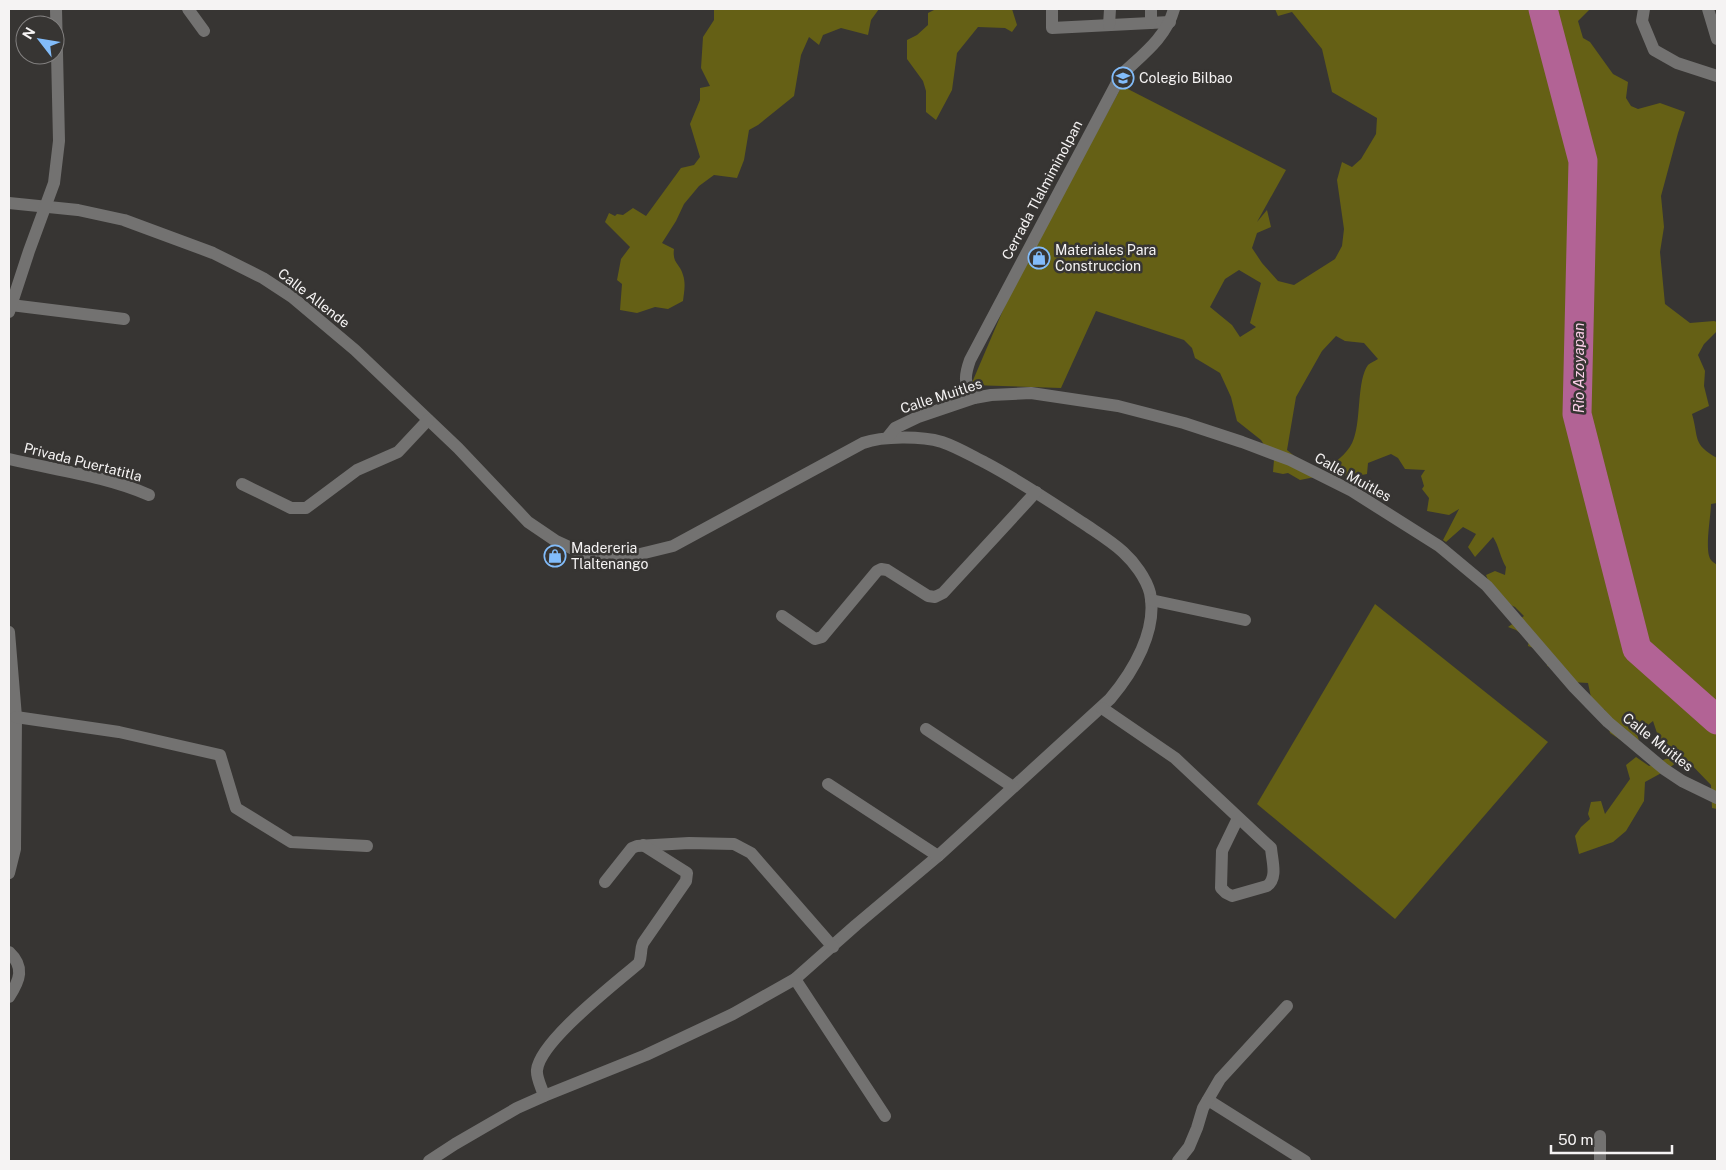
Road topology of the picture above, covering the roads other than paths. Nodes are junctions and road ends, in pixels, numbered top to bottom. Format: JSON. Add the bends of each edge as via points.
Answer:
{"nodes":[{"id":1,"x":56,"y":9,"type":"edge"},
{"id":2,"x":188,"y":9,"type":"edge"},
{"id":3,"x":1052,"y":9,"type":"edge"},
{"id":4,"x":1110,"y":9,"type":"edge"},
{"id":5,"x":1151,"y":9,"type":"edge"},
{"id":6,"x":1174,"y":9,"type":"edge"},
{"id":7,"x":1644,"y":9,"type":"edge"},
{"id":8,"x":1708,"y":9,"type":"edge"},
{"id":9,"x":1170,"y":22,"type":"junction"},
{"id":10,"x":1151,"y":23,"type":"junction"},
{"id":11,"x":1109,"y":25,"type":"junction"},
{"id":12,"x":204,"y":31,"type":"dead end"},
{"id":13,"x":1717,"y":39,"type":"edge"},
{"id":14,"x":1717,"y":76,"type":"edge"},
{"id":15,"x":9,"y":203,"type":"edge"},
{"id":16,"x":45,"y":205,"type":"junction"},
{"id":17,"x":10,"y":309,"type":"edge"},
{"id":18,"x":124,"y":319,"type":"dead end"},
{"id":19,"x":974,"y":398,"type":"junction"},
{"id":20,"x":428,"y":420,"type":"junction"},
{"id":21,"x":887,"y":438,"type":"junction"},
{"id":22,"x":9,"y":460,"type":"edge"},
{"id":23,"x":242,"y":484,"type":"dead end"},
{"id":24,"x":1036,"y":492,"type":"junction"},
{"id":25,"x":150,"y":495,"type":"dead end"},
{"id":26,"x":1151,"y":600,"type":"junction"},
{"id":27,"x":782,"y":616,"type":"dead end"},
{"id":28,"x":1245,"y":620,"type":"dead end"},
{"id":29,"x":9,"y":632,"type":"edge"},
{"id":30,"x":1102,"y":708,"type":"junction"},
{"id":31,"x":16,"y":717,"type":"junction"},
{"id":32,"x":926,"y":729,"type":"dead end"},
{"id":33,"x":828,"y":784,"type":"dead end"},
{"id":34,"x":1013,"y":787,"type":"junction"},
{"id":35,"x":1717,"y":798,"type":"edge"},
{"id":36,"x":1238,"y":818,"type":"junction"},
{"id":37,"x":643,"y":845,"type":"junction"},
{"id":38,"x":367,"y":846,"type":"dead end"},
{"id":39,"x":938,"y":856,"type":"junction"},
{"id":40,"x":9,"y":873,"type":"edge"},
{"id":41,"x":605,"y":882,"type":"dead end"},
{"id":42,"x":833,"y":947,"type":"junction"},
{"id":43,"x":9,"y":952,"type":"edge"},
{"id":44,"x":795,"y":979,"type":"junction"},
{"id":45,"x":9,"y":997,"type":"edge"},
{"id":46,"x":1287,"y":1006,"type":"dead end"},
{"id":47,"x":544,"y":1096,"type":"junction"},
{"id":48,"x":1208,"y":1100,"type":"junction"},
{"id":49,"x":885,"y":1116,"type":"dead end"},
{"id":50,"x":1600,"y":1136,"type":"dead end"},
{"id":51,"x":429,"y":1161,"type":"edge"},
{"id":52,"x":1178,"y":1161,"type":"edge"},
{"id":53,"x":1305,"y":1161,"type":"edge"},
{"id":54,"x":1600,"y":1161,"type":"edge"}],
"edges":[{"from":1,"to":16,"type":"street","via":[[59,140],[54,183]]},
{"from":2,"to":12,"type":"street"},
{"from":3,"to":11,"type":"street","via":[[1052,28]]},
{"from":4,"to":11,"type":"street"},
{"from":5,"to":10,"type":"street"},
{"from":6,"to":9,"type":"street","name":"Cerrada Tlalmiminolpan"},
{"from":7,"to":14,"type":"street","via":[[1642,21],[1654,50],[1677,63]]},
{"from":8,"to":13,"type":"street"},
{"from":9,"to":10,"type":"street"},
{"from":9,"to":19,"type":"street","name":"Cerrada Tlalmiminolpan","via":[[1156,43],[1121,75],[970,360],[966,386]]},
{"from":10,"to":11,"type":"street"},
{"from":15,"to":16,"type":"street","name":"Calle Allende"},
{"from":16,"to":17,"type":"street"},
{"from":16,"to":20,"type":"street","name":"Calle Allende","via":[[124,220],[213,253],[263,278],[292,297],[355,350]]},
{"from":17,"to":18,"type":"street"},
{"from":19,"to":21,"type":"street","name":"Calle Muitles","via":[[918,416],[900,425]]},
{"from":19,"to":35,"type":"street","name":"Calle Muitles","via":[[1031,393],[1118,406],[1242,442],[1290,460],[1352,491],[1439,546],[1487,586],[1608,722],[1664,769]]},
{"from":20,"to":21,"type":"street","name":"Calle Allende","via":[[536,529],[572,550],[604,558],[628,557],[673,546],[864,444]]},
{"from":20,"to":23,"type":"street","via":[[398,452],[357,470],[306,508],[291,508]]},
{"from":21,"to":24,"type":"street","via":[[943,443]]},
{"from":22,"to":25,"type":"street","name":"Privada Puertatitla","via":[[87,476]]},
{"from":24,"to":26,"type":"street","via":[[1122,551],[1142,576]]},
{"from":24,"to":27,"type":"street","via":[[943,593],[935,597],[881,568],[819,640]]},
{"from":26,"to":28,"type":"street"},
{"from":26,"to":30,"type":"street","via":[[1147,635],[1136,664]]},
{"from":29,"to":31,"type":"street"},
{"from":30,"to":34,"type":"street"},
{"from":30,"to":36,"type":"street","via":[[1175,758]]},
{"from":31,"to":38,"type":"street","via":[[119,732],[220,755],[236,808],[291,842]]},
{"from":31,"to":40,"type":"street","via":[[14,849]]},
{"from":32,"to":34,"type":"street"},
{"from":33,"to":39,"type":"street"},
{"from":34,"to":39,"type":"street"},
{"from":36,"to":36,"type":"street","via":[[1271,848],[1274,876],[1267,886],[1232,896],[1221,888],[1220,858]]},
{"from":37,"to":41,"type":"street","via":[[632,848]]},
{"from":37,"to":42,"type":"street","via":[[734,844],[744,848]]},
{"from":37,"to":47,"type":"street","via":[[684,871],[686,881],[643,943],[639,963],[561,1032],[543,1053],[536,1073]]},
{"from":39,"to":42,"type":"street"},
{"from":42,"to":44,"type":"street"},
{"from":43,"to":45,"type":"street","via":[[19,966],[17,984]]},
{"from":44,"to":47,"type":"street","via":[[734,1014],[646,1055]]},
{"from":44,"to":49,"type":"street"},
{"from":46,"to":48,"type":"street","via":[[1220,1080]]},
{"from":47,"to":51,"type":"street","via":[[517,1108]]},
{"from":48,"to":52,"type":"street","via":[[1189,1147]]},
{"from":48,"to":53,"type":"street"},
{"from":50,"to":54,"type":"street"}]}
